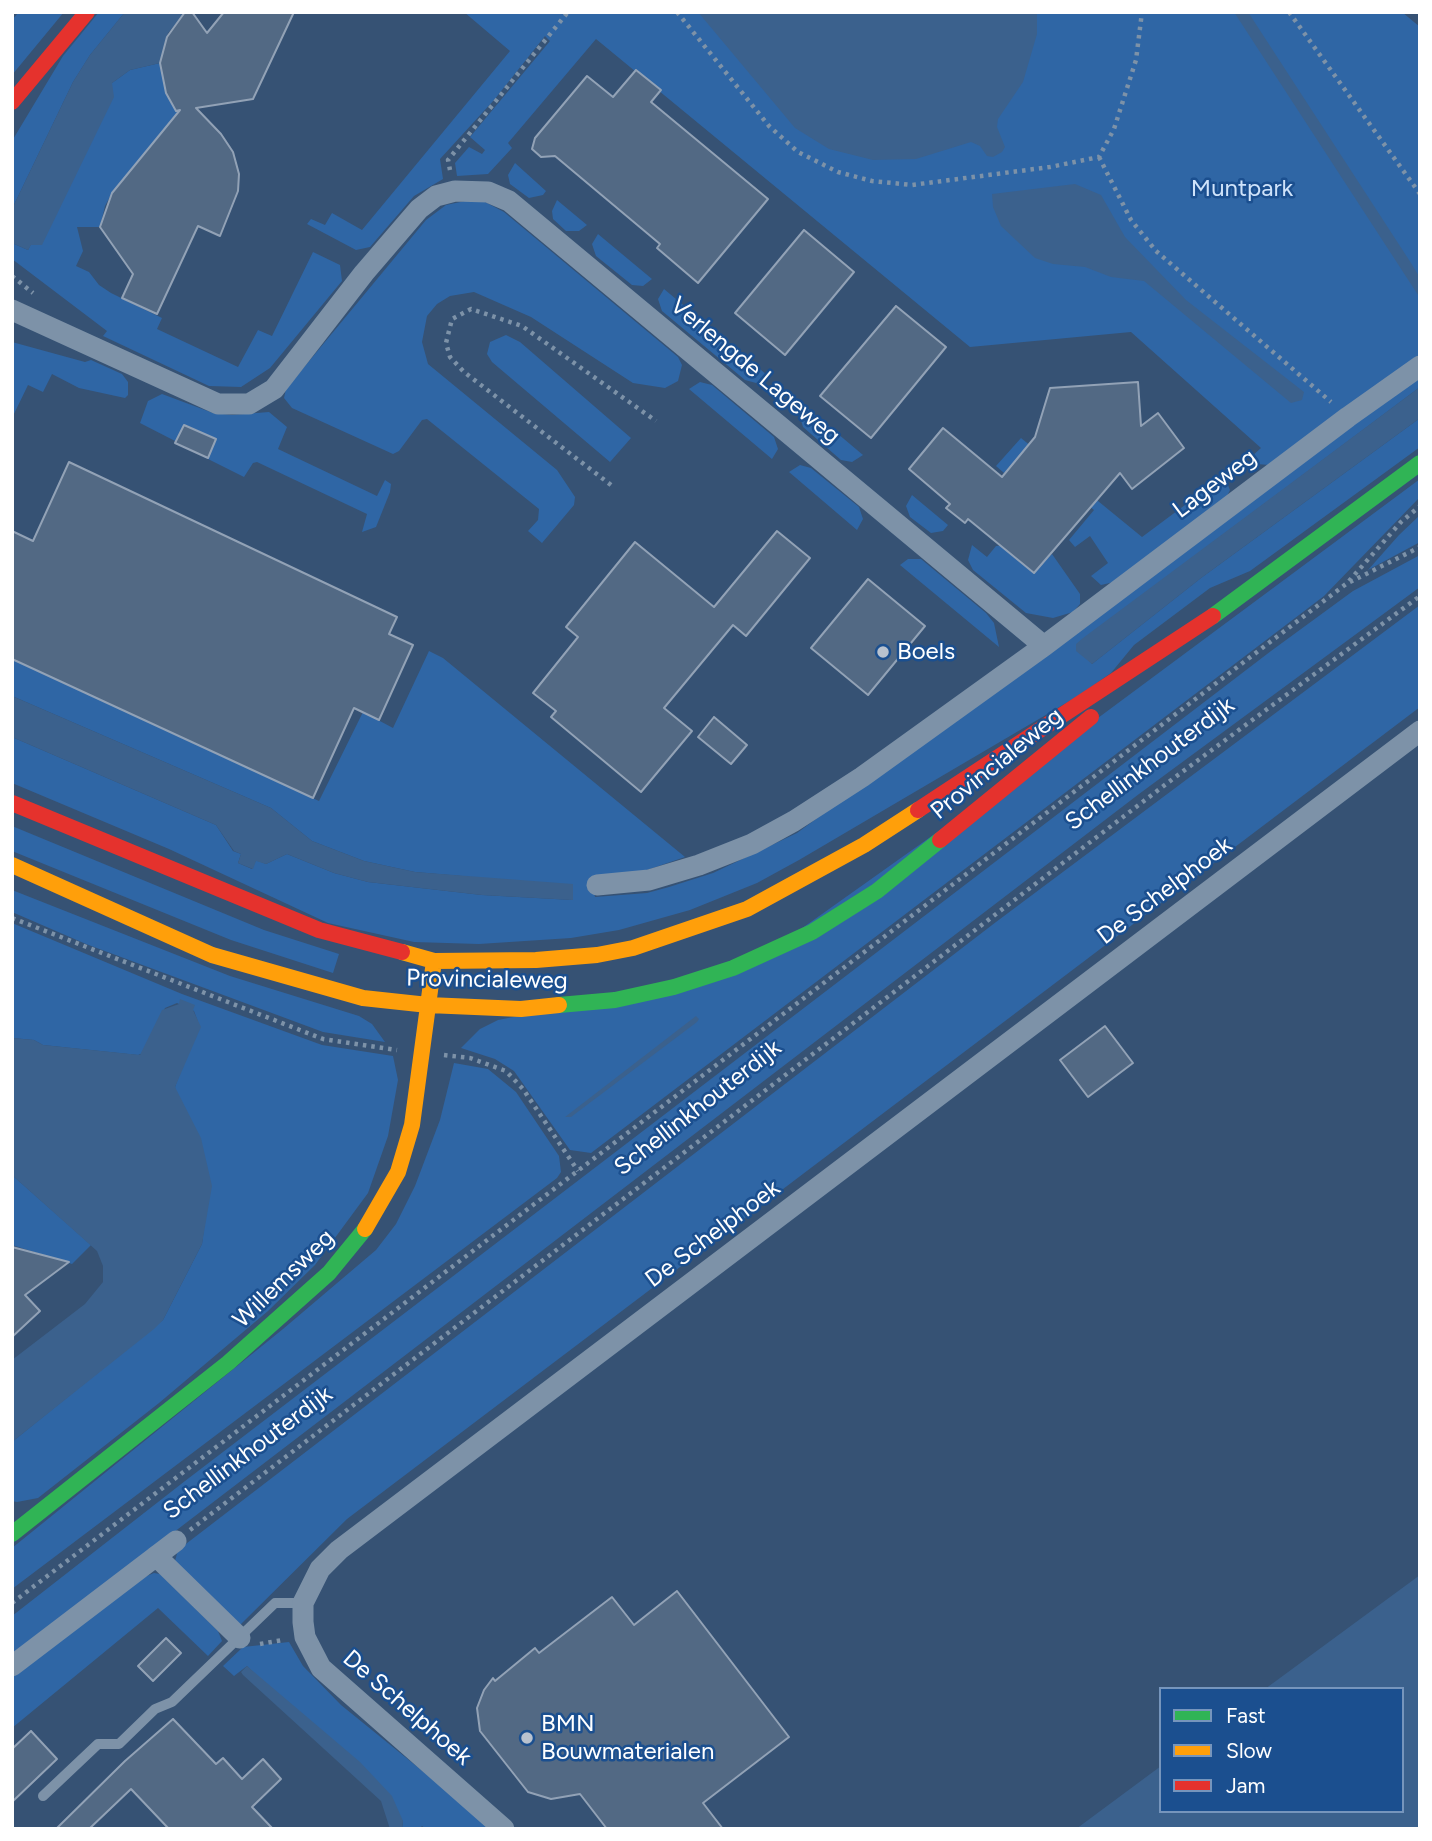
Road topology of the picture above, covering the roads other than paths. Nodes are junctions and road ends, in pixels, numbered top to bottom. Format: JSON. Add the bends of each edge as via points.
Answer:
{"nodes":[{"id":1,"x":87,"y":12,"type":"edge"},
{"id":2,"x":12,"y":102,"type":"edge"},
{"id":3,"x":12,"y":310,"type":"edge"},
{"id":4,"x":1420,"y":366,"type":"edge"},
{"id":5,"x":1420,"y":463,"type":"edge"},
{"id":6,"x":1203,"y":623,"type":"junction"},
{"id":7,"x":1044,"y":646,"type":"junction"},
{"id":8,"x":1420,"y":731,"type":"edge"},
{"id":9,"x":12,"y":803,"type":"edge"},
{"id":10,"x":12,"y":865,"type":"edge"},
{"id":11,"x":597,"y":885,"type":"dead end"},
{"id":12,"x":434,"y":961,"type":"junction"},
{"id":13,"x":428,"y":1005,"type":"junction"},
{"id":14,"x":13,"y":1533,"type":"edge"},
{"id":15,"x":176,"y":1541,"type":"road end"},
{"id":16,"x":156,"y":1556,"type":"junction"},
{"id":17,"x":303,"y":1603,"type":"junction"},
{"id":18,"x":240,"y":1638,"type":"junction"},
{"id":19,"x":12,"y":1667,"type":"edge"},
{"id":20,"x":43,"y":1796,"type":"dead end"},
{"id":21,"x":505,"y":1829,"type":"edge"}],
"edges":[{"from":1,"to":2,"type":"main road"},
{"from":3,"to":7,"type":"street","name":"Verlengde Lageweg","via":[[218,404],[249,404],[274,389],[419,209],[436,196],[455,191],[488,192],[509,201]]},
{"from":4,"to":7,"type":"street","name":"Lageweg"},
{"from":5,"to":6,"type":"main road","name":"Provincialeweg"},
{"from":6,"to":12,"type":"main road","name":"Provincialeweg","via":[[864,845],[747,909],[687,932],[597,955],[479,963]]},
{"from":6,"to":13,"type":"main road","name":"Provincialeweg","via":[[877,891],[812,932],[733,968],[615,1000],[521,1009]]},
{"from":7,"to":11,"type":"street","via":[[862,777],[784,827],[699,865],[649,880]]},
{"from":8,"to":17,"type":"street","name":"De Schelphoek","via":[[339,1550],[320,1569]]},
{"from":9,"to":12,"type":"main road","name":"Provincialeweg","via":[[319,930]]},
{"from":10,"to":13,"type":"main road","name":"Provincialeweg","via":[[212,956],[363,998]]},
{"from":12,"to":13,"type":"main road","name":"Willemsweg"},
{"from":13,"to":14,"type":"main road","name":"Willemsweg","via":[[412,1125],[398,1172],[371,1222],[329,1273],[228,1363]]},
{"from":15,"to":16,"type":"street","name":"Schellinkhouterdijk"},
{"from":16,"to":18,"type":"street"},
{"from":16,"to":19,"type":"street","name":"Schellinkhouterdijk"},
{"from":17,"to":18,"type":"lane","via":[[275,1603]]},
{"from":17,"to":21,"type":"street","name":"De Schelphoek","via":[[304,1637],[321,1668]]},
{"from":18,"to":20,"type":"lane","via":[[172,1702],[155,1709],[119,1744],[98,1744]]}]}
